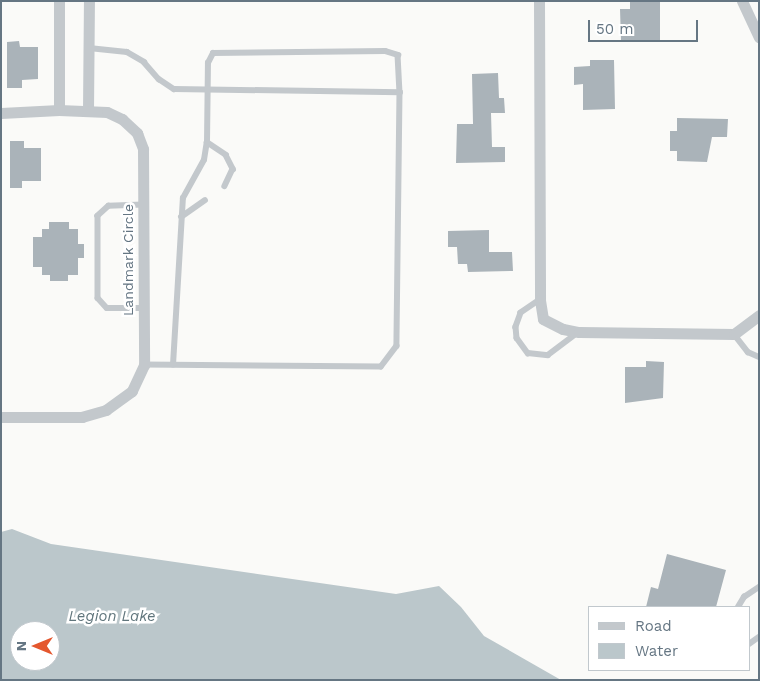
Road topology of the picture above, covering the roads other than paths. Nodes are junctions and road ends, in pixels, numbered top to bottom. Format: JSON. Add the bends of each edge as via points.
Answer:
{"nodes":[{"id":1,"x":59,"y":1,"type":"edge"},
{"id":2,"x":89,"y":1,"type":"edge"},
{"id":3,"x":539,"y":1,"type":"edge"},
{"id":4,"x":742,"y":1,"type":"edge"},
{"id":5,"x":759,"y":37,"type":"edge"},
{"id":6,"x":89,"y":48,"type":"junction"},
{"id":7,"x":207,"y":92,"type":"junction"},
{"id":8,"x":400,"y":92,"type":"junction"},
{"id":9,"x":59,"y":110,"type":"junction"},
{"id":10,"x":88,"y":111,"type":"junction"},
{"id":11,"x":1,"y":113,"type":"edge"},
{"id":12,"x":207,"y":142,"type":"junction"},
{"id":13,"x":225,"y":186,"type":"dead end"},
{"id":14,"x":205,"y":200,"type":"dead end"},
{"id":15,"x":144,"y":205,"type":"junction"},
{"id":16,"x":181,"y":217,"type":"junction"},
{"id":17,"x":540,"y":300,"type":"junction"},
{"id":18,"x":144,"y":308,"type":"junction"},
{"id":19,"x":759,"y":315,"type":"edge"},
{"id":20,"x":579,"y":332,"type":"junction"},
{"id":21,"x":734,"y":334,"type":"junction"},
{"id":22,"x":759,"y":357,"type":"edge"},
{"id":23,"x":144,"y":365,"type":"junction"},
{"id":24,"x":173,"y":365,"type":"junction"},
{"id":25,"x":1,"y":417,"type":"edge"},
{"id":26,"x":759,"y":587,"type":"edge"},
{"id":27,"x":739,"y":606,"type":"edge"}],
"edges":[{"from":1,"to":9,"type":"street"},
{"from":2,"to":6,"type":"street"},
{"from":3,"to":17,"type":"street"},
{"from":4,"to":5,"type":"street"},
{"from":6,"to":7,"type":"lane","via":[[127,52],[144,62],[159,79],[174,89]]},
{"from":6,"to":10,"type":"street"},
{"from":7,"to":8,"type":"lane"},
{"from":7,"to":8,"type":"lane","via":[[208,63],[213,53],[360,51],[385,51],[398,55]]},
{"from":7,"to":12,"type":"lane"},
{"from":8,"to":24,"type":"lane","via":[[397,346],[381,367]]},
{"from":9,"to":10,"type":"street","name":"Landmark Circle"},
{"from":9,"to":11,"type":"street","name":"Landmark Circle"},
{"from":10,"to":15,"type":"street","name":"Landmark Circle","via":[[115,116],[137,133],[143,149]]},
{"from":12,"to":13,"type":"lane","via":[[226,156],[233,169]]},
{"from":12,"to":16,"type":"lane","via":[[204,160],[183,198]]},
{"from":14,"to":16,"type":"lane"},
{"from":15,"to":18,"type":"street","name":"Landmark Circle"},
{"from":15,"to":18,"type":"lane","via":[[109,206],[98,216],[98,298],[107,308]]},
{"from":16,"to":24,"type":"lane"},
{"from":17,"to":20,"type":"street","via":[[543,319],[563,329]]},
{"from":17,"to":20,"type":"lane","via":[[521,313],[516,327],[517,338],[528,352],[548,355]]},
{"from":18,"to":23,"type":"street","name":"Landmark Circle"},
{"from":19,"to":21,"type":"street"},
{"from":20,"to":21,"type":"street"},
{"from":21,"to":22,"type":"lane","via":[[748,352]]},
{"from":23,"to":24,"type":"lane"},
{"from":23,"to":25,"type":"street","name":"Landmark Circle","via":[[132,392],[106,410],[82,417]]},
{"from":26,"to":27,"type":"lane","via":[[744,597]]}]}
